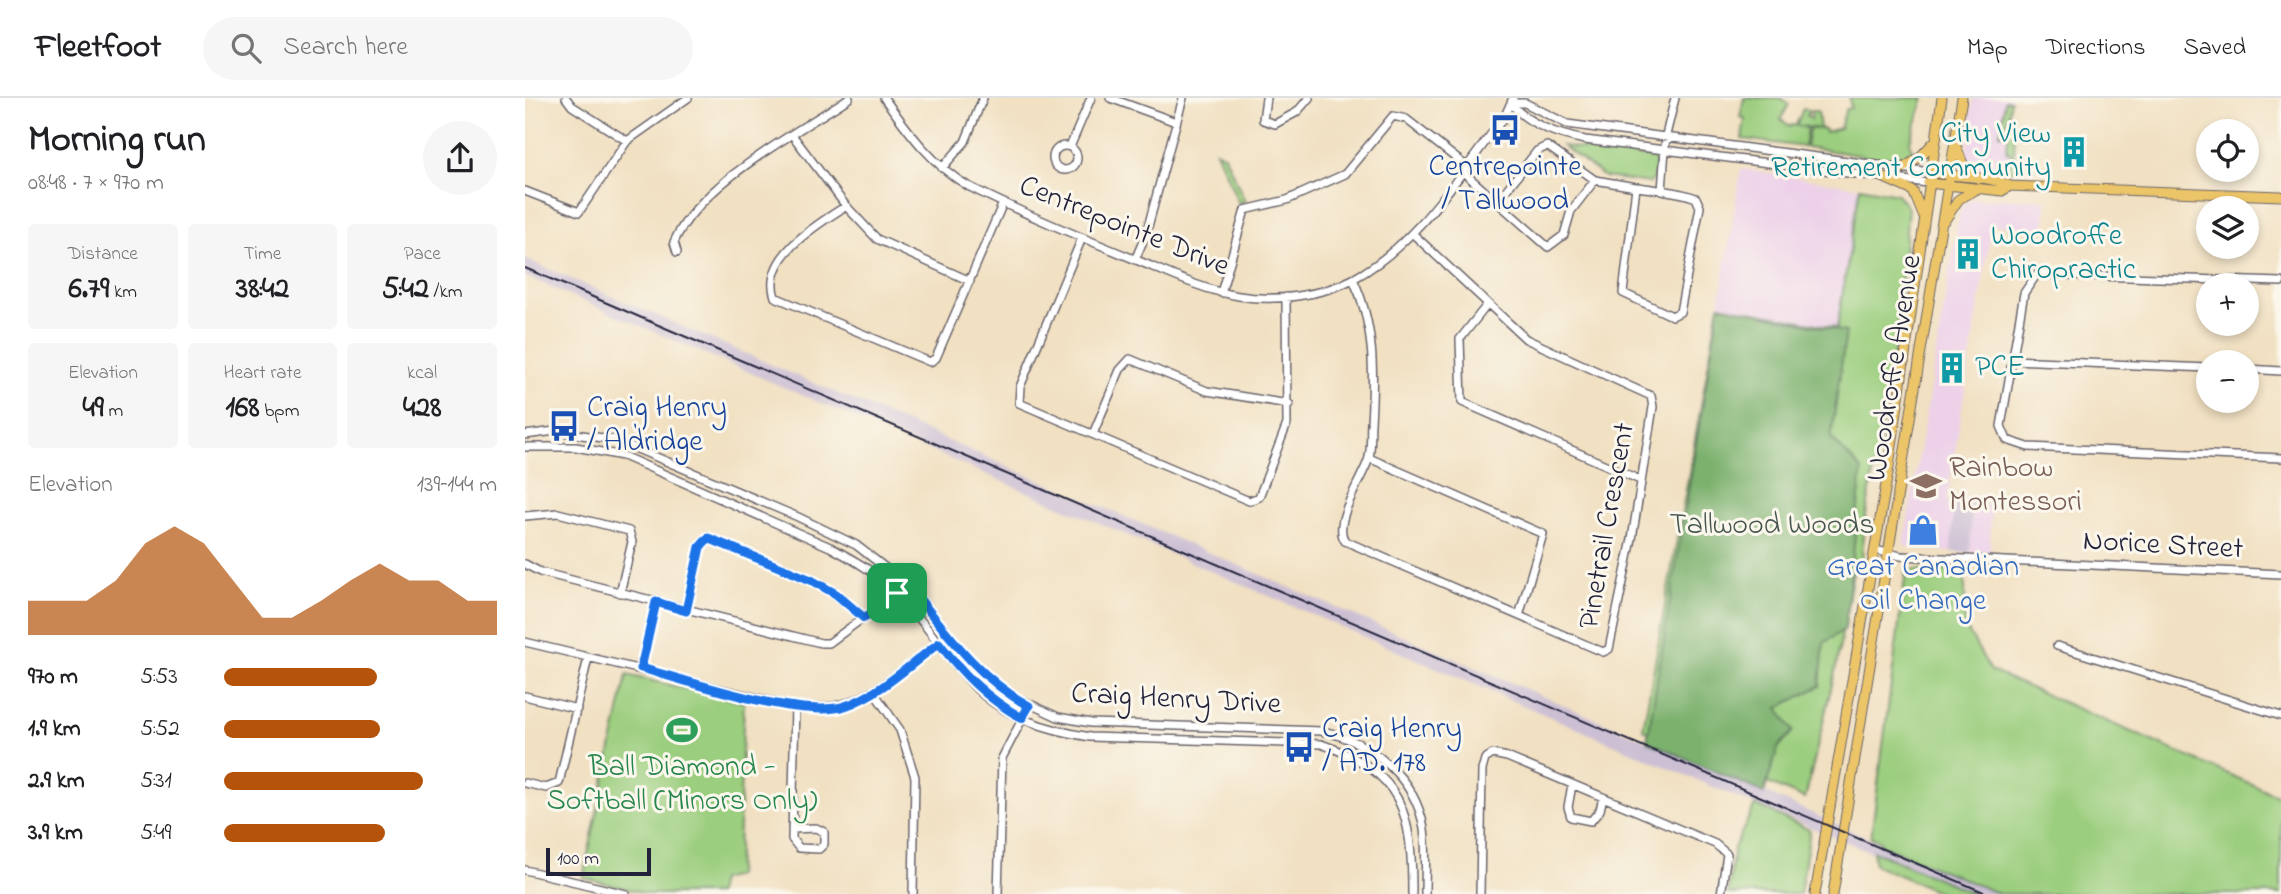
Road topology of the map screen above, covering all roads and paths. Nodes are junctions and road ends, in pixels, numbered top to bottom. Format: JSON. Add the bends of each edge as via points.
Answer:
{"nodes":[{"id":1,"x":566,"y":98,"type":"edge"},
{"id":2,"x":688,"y":98,"type":"edge"},
{"id":3,"x":849,"y":98,"type":"edge"},
{"id":4,"x":884,"y":98,"type":"edge"},
{"id":5,"x":983,"y":98,"type":"edge"},
{"id":6,"x":1091,"y":98,"type":"edge"},
{"id":7,"x":1110,"y":98,"type":"edge"},
{"id":8,"x":1183,"y":98,"type":"edge"},
{"id":9,"x":1266,"y":98,"type":"edge"},
{"id":10,"x":1309,"y":98,"type":"edge"},
{"id":11,"x":1675,"y":98,"type":"edge"},
{"id":12,"x":1942,"y":98,"type":"edge"},
{"id":13,"x":1962,"y":98,"type":"edge"},
{"id":14,"x":1512,"y":100,"type":"edge"},
{"id":15,"x":1176,"y":122,"type":"junction"},
{"id":16,"x":1666,"y":135,"type":"junction"},
{"id":17,"x":793,"y":136,"type":"junction"},
{"id":18,"x":627,"y":141,"type":"junction"},
{"id":19,"x":1935,"y":141,"type":"junction"},
{"id":20,"x":1955,"y":145,"type":"junction"},
{"id":21,"x":1070,"y":147,"type":"dead end"},
{"id":22,"x":1664,"y":150,"type":"junction"},
{"id":23,"x":942,"y":168,"type":"junction"},
{"id":24,"x":1464,"y":168,"type":"junction"},
{"id":25,"x":1903,"y":168,"type":"junction"},
{"id":26,"x":1930,"y":172,"type":"junction"},
{"id":27,"x":1880,"y":176,"type":"junction"},
{"id":28,"x":1595,"y":180,"type":"junction"},
{"id":29,"x":1980,"y":180,"type":"junction"},
{"id":30,"x":1949,"y":182,"type":"junction"},
{"id":31,"x":1928,"y":183,"type":"junction"},
{"id":32,"x":2010,"y":186,"type":"junction"},
{"id":33,"x":1636,"y":187,"type":"junction"},
{"id":34,"x":1976,"y":190,"type":"junction"},
{"id":35,"x":525,"y":191,"type":"edge"},
{"id":36,"x":1662,"y":191,"type":"junction"},
{"id":37,"x":2281,"y":196,"type":"edge"},
{"id":38,"x":1003,"y":203,"type":"junction"},
{"id":39,"x":1496,"y":203,"type":"junction"},
{"id":40,"x":846,"y":206,"type":"junction"},
{"id":41,"x":1923,"y":217,"type":"junction"},
{"id":42,"x":1943,"y":223,"type":"junction"},
{"id":43,"x":1412,"y":233,"type":"junction"},
{"id":44,"x":1082,"y":238,"type":"junction"},
{"id":45,"x":677,"y":252,"type":"dead end"},
{"id":46,"x":1135,"y":260,"type":"junction"},
{"id":47,"x":1353,"y":279,"type":"junction"},
{"id":48,"x":970,"y":281,"type":"junction"},
{"id":49,"x":2281,"y":282,"type":"edge"},
{"id":50,"x":1221,"y":293,"type":"junction"},
{"id":51,"x":1286,"y":297,"type":"junction"},
{"id":52,"x":1487,"y":304,"type":"junction"},
{"id":53,"x":2012,"y":359,"type":"junction"},
{"id":54,"x":2196,"y":367,"type":"edge"},
{"id":55,"x":2259,"y":370,"type":"edge"},
{"id":56,"x":2281,"y":371,"type":"edge"},
{"id":57,"x":1289,"y":404,"type":"junction"},
{"id":58,"x":1094,"y":434,"type":"junction"},
{"id":59,"x":525,"y":435,"type":"edge"},
{"id":60,"x":525,"y":447,"type":"edge"},
{"id":61,"x":1369,"y":458,"type":"junction"},
{"id":62,"x":2281,"y":458,"type":"edge"},
{"id":63,"x":1640,"y":480,"type":"junction"},
{"id":64,"x":525,"y":516,"type":"edge"},
{"id":65,"x":1875,"y":550,"type":"junction"},
{"id":66,"x":1890,"y":554,"type":"junction"},
{"id":67,"x":525,"y":564,"type":"edge"},
{"id":68,"x":2281,"y":575,"type":"edge"},
{"id":69,"x":910,"y":587,"type":"junction"},
{"id":70,"x":620,"y":593,"type":"junction"},
{"id":71,"x":897,"y":593,"type":"junction"},
{"id":72,"x":656,"y":602,"type":"junction"},
{"id":73,"x":686,"y":611,"type":"junction"},
{"id":74,"x":1518,"y":617,"type":"junction"},
{"id":75,"x":864,"y":618,"type":"junction"},
{"id":76,"x":949,"y":636,"type":"junction"},
{"id":77,"x":525,"y":642,"type":"edge"},
{"id":78,"x":939,"y":643,"type":"junction"},
{"id":79,"x":2057,"y":646,"type":"dead end"},
{"id":80,"x":588,"y":658,"type":"junction"},
{"id":81,"x":641,"y":668,"type":"junction"},
{"id":82,"x":873,"y":691,"type":"junction"},
{"id":83,"x":525,"y":696,"type":"edge"},
{"id":84,"x":795,"y":706,"type":"junction"},
{"id":85,"x":1029,"y":706,"type":"junction"},
{"id":86,"x":577,"y":709,"type":"junction"},
{"id":87,"x":2281,"y":716,"type":"edge"},
{"id":88,"x":1022,"y":718,"type":"junction"},
{"id":89,"x":1835,"y":780,"type":"junction"},
{"id":90,"x":525,"y":783,"type":"edge"},
{"id":91,"x":1852,"y":784,"type":"junction"},
{"id":92,"x":1573,"y":785,"type":"junction"},
{"id":93,"x":1603,"y":797,"type":"junction"},
{"id":94,"x":792,"y":829,"type":"junction"},
{"id":95,"x":525,"y":870,"type":"edge"},
{"id":96,"x":1819,"y":870,"type":"junction"},
{"id":97,"x":1836,"y":874,"type":"junction"},
{"id":98,"x":626,"y":894,"type":"edge"},
{"id":99,"x":913,"y":894,"type":"edge"},
{"id":100,"x":998,"y":894,"type":"edge"},
{"id":101,"x":1412,"y":894,"type":"edge"},
{"id":102,"x":1425,"y":894,"type":"edge"},
{"id":103,"x":1480,"y":894,"type":"edge"},
{"id":104,"x":1721,"y":894,"type":"edge"},
{"id":105,"x":1815,"y":894,"type":"edge"},
{"id":106,"x":1833,"y":894,"type":"edge"}],
"edges":[{"from":1,"to":18,"type":"street"},
{"from":2,"to":18,"type":"street"},
{"from":3,"to":17,"type":"street"},
{"from":4,"to":23,"type":"street","name":"Centrepointe Drive"},
{"from":5,"to":23,"type":"street","via":[[965,142]]},
{"from":6,"to":21,"type":"street"},
{"from":7,"to":15,"type":"street"},
{"from":8,"to":15,"type":"street"},
{"from":9,"to":10,"type":"street","via":[[1263,120],[1275,124],[1289,118]]},
{"from":11,"to":16,"type":"street"},
{"from":12,"to":19,"type":"main road","name":"Woodroffe Avenue"},
{"from":13,"to":20,"type":"main road","name":"Woodroffe Avenue"},
{"from":14,"to":16,"type":"street","via":[[1567,124]]},
{"from":14,"to":22,"type":"street","via":[[1519,114],[1565,136]]},
{"from":14,"to":24,"type":"street","name":"Centrepointe Drive","via":[[1505,116]]},
{"from":15,"to":46,"type":"street"},
{"from":16,"to":22,"type":"street"},
{"from":16,"to":25,"type":"street"},
{"from":17,"to":40,"type":"street"},
{"from":17,"to":45,"type":"street","via":[[698,205],[674,242]]},
{"from":18,"to":35,"type":"street","via":[[579,212]]},
{"from":19,"to":25,"type":"main road"},
{"from":19,"to":26,"type":"main road","name":"Woodroffe Avenue"},
{"from":20,"to":29,"type":"main road","via":[[1965,169]]},
{"from":20,"to":30,"type":"main road","name":"Woodroffe Avenue"},
{"from":22,"to":27,"type":"street"},
{"from":22,"to":36,"type":"street"},
{"from":23,"to":38,"type":"street","name":"Centrepointe Drive"},
{"from":24,"to":39,"type":"street"},
{"from":24,"to":43,"type":"street","name":"Centrepointe Drive"},
{"from":24,"to":50,"type":"street","via":[[1406,119],[1393,116],[1345,174],[1287,200],[1245,210]]},
{"from":25,"to":26,"type":"street"},
{"from":26,"to":30,"type":"main road"},
{"from":26,"to":31,"type":"main road","name":"Woodroffe Avenue"},
{"from":27,"to":31,"type":"street"},
{"from":27,"to":41,"type":"main road","via":[[1913,191]]},
{"from":28,"to":33,"type":"street"},
{"from":28,"to":39,"type":"street","via":[[1555,148],[1542,147]]},
{"from":28,"to":39,"type":"street","via":[[1571,211],[1564,235],[1548,247]]},
{"from":29,"to":30,"type":"main road"},
{"from":29,"to":32,"type":"main road","via":[[2001,180]]},
{"from":30,"to":31,"type":"main road"},
{"from":30,"to":34,"type":"main road"},
{"from":30,"to":42,"type":"main road","name":"Woodroffe Avenue"},
{"from":31,"to":41,"type":"main road","name":"Woodroffe Avenue"},
{"from":32,"to":34,"type":"main road","via":[[2002,191]]},
{"from":32,"to":37,"type":"main road"},
{"from":33,"to":36,"type":"street"},
{"from":33,"to":36,"type":"street","via":[[1622,293],[1672,316],[1683,308],[1700,202]]},
{"from":34,"to":42,"type":"main road","via":[[1959,199]]},
{"from":38,"to":44,"type":"street","name":"Centrepointe Drive"},
{"from":38,"to":48,"type":"street"},
{"from":40,"to":48,"type":"street","via":[[877,239]]},
{"from":40,"to":48,"type":"street","via":[[789,248],[773,281],[775,297],[930,362],[936,358]]},
{"from":41,"to":65,"type":"main road","name":"Woodroffe Avenue"},
{"from":42,"to":66,"type":"main road","name":"Woodroffe Avenue"},
{"from":43,"to":47,"type":"street","name":"Centrepointe Drive"},
{"from":43,"to":52,"type":"street","name":"Pinetrail Crescent"},
{"from":44,"to":46,"type":"street","name":"Centrepointe Drive"},
{"from":44,"to":58,"type":"street","via":[[1020,387],[1019,402]]},
{"from":46,"to":50,"type":"street","name":"Centrepointe Drive"},
{"from":47,"to":51,"type":"street","name":"Centrepointe Drive"},
{"from":47,"to":61,"type":"street","name":"Pinetrail Crescent","via":[[1366,307],[1373,348]]},
{"from":49,"to":53,"type":"street","via":[[2037,274],[2024,293]]},
{"from":50,"to":51,"type":"street","name":"Centrepointe Drive"},
{"from":51,"to":57,"type":"street"},
{"from":52,"to":63,"type":"street","name":"Pinetrail Crescent","via":[[1535,345],[1651,396]]},
{"from":52,"to":63,"type":"street","via":[[1460,339],[1462,402]]},
{"from":53,"to":54,"type":"street"},
{"from":53,"to":62,"type":"street","via":[[2001,418],[2008,440],[2028,447]]},
{"from":55,"to":56,"type":"street"},
{"from":57,"to":58,"type":"street","via":[[1215,393],[1130,359],[1119,370]]},
{"from":57,"to":58,"type":"street","via":[[1281,446],[1259,497],[1249,501]]},
{"from":59,"to":69,"type":"street","name":"Craig Henry Drive","via":[[555,431],[616,440],[685,467],[856,545]]},
{"from":60,"to":71,"type":"street","name":"Craig Henry Drive","via":[[576,447],[634,460],[793,528],[861,564]]},
{"from":61,"to":74,"type":"street","via":[[1543,534]]},
{"from":61,"to":74,"type":"street","name":"Pinetrail Crescent","via":[[1341,523],[1345,541]]},
{"from":63,"to":74,"type":"street","name":"Pinetrail Crescent","via":[[1609,649],[1603,652]]},
{"from":64,"to":70,"type":"street","via":[[558,513],[629,531],[632,542]]},
{"from":65,"to":66,"type":"street","name":"Norice Street"},
{"from":65,"to":89,"type":"main road","name":"Woodroffe Avenue"},
{"from":66,"to":68,"type":"street","name":"Norice Street"},
{"from":66,"to":91,"type":"main road","name":"Woodroffe Avenue"},
{"from":67,"to":70,"type":"street"},
{"from":69,"to":71,"type":"street"},
{"from":69,"to":76,"type":"street","name":"Craig Henry Drive"},
{"from":70,"to":72,"type":"street"},
{"from":71,"to":75,"type":"street"},
{"from":71,"to":78,"type":"street","name":"Craig Henry Drive"},
{"from":72,"to":73,"type":"street"},
{"from":72,"to":81,"type":"street"},
{"from":73,"to":75,"type":"street","via":[[821,643],[829,643]]},
{"from":73,"to":75,"type":"street","via":[[700,547],[714,538],[811,580]]},
{"from":76,"to":78,"type":"street"},
{"from":76,"to":85,"type":"street","name":"Craig Henry Drive","via":[[991,682]]},
{"from":77,"to":80,"type":"street"},
{"from":78,"to":82,"type":"street"},
{"from":78,"to":88,"type":"street","name":"Craig Henry Drive","via":[[976,689]]},
{"from":79,"to":87,"type":"street"},
{"from":80,"to":81,"type":"street"},
{"from":80,"to":86,"type":"street"},
{"from":81,"to":84,"type":"street"},
{"from":82,"to":84,"type":"street","via":[[853,703],[826,710]]},
{"from":82,"to":99,"type":"street","via":[[900,730],[915,777]]},
{"from":83,"to":86,"type":"street"},
{"from":84,"to":94,"type":"street"},
{"from":85,"to":88,"type":"street"},
{"from":85,"to":102,"type":"street","name":"Craig Henry Drive","via":[[1091,723],[1342,735],[1379,755],[1413,798],[1423,827]]},
{"from":86,"to":90,"type":"street","via":[[559,783],[546,788]]},
{"from":88,"to":100,"type":"street","via":[[1002,758]]},
{"from":88,"to":101,"type":"street","name":"Craig Henry Drive","via":[[1090,737],[1321,744],[1354,755],[1386,781],[1406,818],[1412,841]]},
{"from":89,"to":91,"type":"main road"},
{"from":89,"to":96,"type":"main road","name":"Woodroffe Avenue"},
{"from":91,"to":97,"type":"main road","name":"Woodroffe Avenue"},
{"from":92,"to":93,"type":"street"},
{"from":92,"to":93,"type":"street","via":[[1567,807],[1571,817],[1591,821]]},
{"from":92,"to":103,"type":"street","via":[[1507,757],[1493,754],[1485,759]]},
{"from":93,"to":104,"type":"street","via":[[1727,854]]},
{"from":94,"to":94,"type":"street","via":[[799,848],[819,849],[824,844],[824,832],[816,828]]},
{"from":95,"to":98,"type":"street"},
{"from":96,"to":97,"type":"main road"},
{"from":96,"to":105,"type":"main road","name":"Woodroffe Avenue"},
{"from":97,"to":106,"type":"main road","name":"Woodroffe Avenue"}]}
